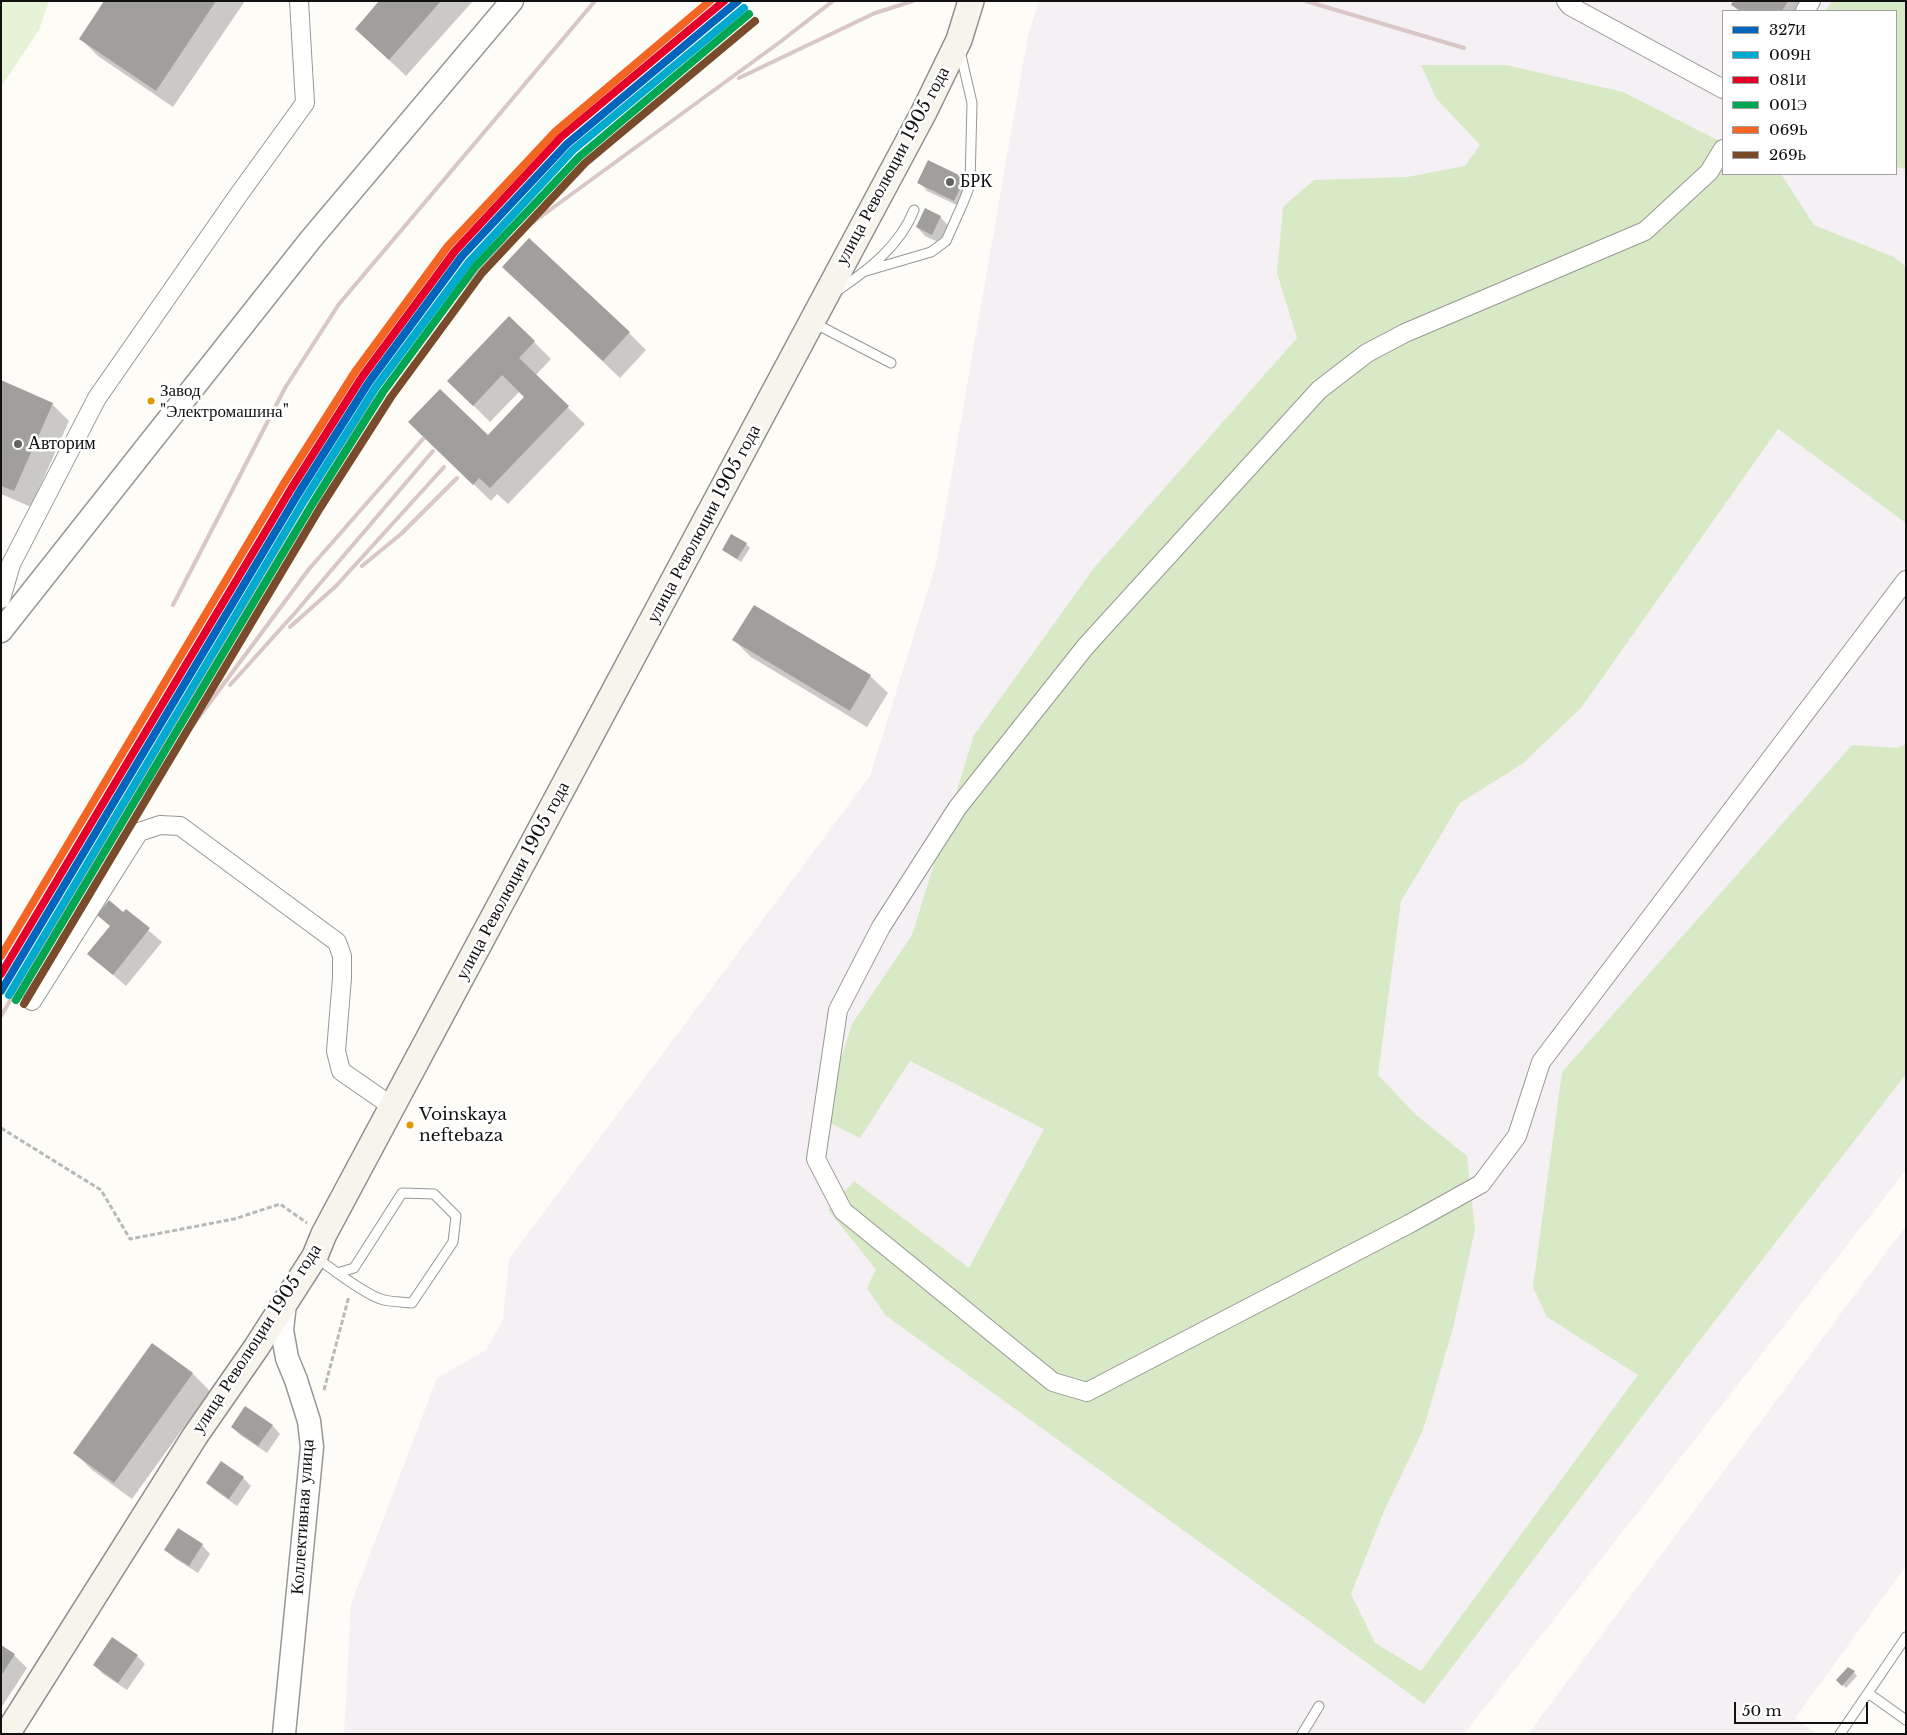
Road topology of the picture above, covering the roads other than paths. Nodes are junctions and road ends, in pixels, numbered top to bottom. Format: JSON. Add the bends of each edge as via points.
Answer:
{"nodes":[{"id":1,"x":299,"y":1,"type":"edge"},
{"id":2,"x":512,"y":1,"type":"edge"},
{"id":3,"x":971,"y":1,"type":"edge"},
{"id":4,"x":1566,"y":1,"type":"edge"},
{"id":5,"x":959,"y":40,"type":"junction"},
{"id":6,"x":1722,"y":88,"type":"edge"},
{"id":7,"x":1722,"y":150,"type":"edge"},
{"id":8,"x":914,"y":210,"type":"dead end"},
{"id":9,"x":866,"y":271,"type":"junction"},
{"id":10,"x":817,"y":311,"type":"junction"},
{"id":11,"x":891,"y":363,"type":"dead end"},
{"id":12,"x":1906,"y":580,"type":"edge"},
{"id":13,"x":1,"y":599,"type":"edge"},
{"id":14,"x":1,"y":631,"type":"edge"},
{"id":15,"x":32,"y":1001,"type":"dead end"},
{"id":16,"x":393,"y":1107,"type":"junction"},
{"id":17,"x":319,"y":1245,"type":"junction"},
{"id":18,"x":337,"y":1273,"type":"junction"},
{"id":19,"x":285,"y":1303,"type":"junction"},
{"id":20,"x":256,"y":1348,"type":"junction"},
{"id":21,"x":286,"y":1358,"type":"junction"},
{"id":22,"x":1906,"y":1637,"type":"edge"},
{"id":23,"x":1868,"y":1693,"type":"junction"},
{"id":24,"x":1319,"y":1706,"type":"dead end"},
{"id":25,"x":1906,"y":1720,"type":"edge"},
{"id":26,"x":7,"y":1734,"type":"edge"},
{"id":27,"x":284,"y":1734,"type":"edge"},
{"id":28,"x":1302,"y":1734,"type":"edge"},
{"id":29,"x":1840,"y":1734,"type":"edge"}],
"edges":[{"from":1,"to":13,"type":"street","via":[[306,103],[97,398],[11,564]]},
{"from":2,"to":14,"type":"street","via":[[311,239]]},
{"from":3,"to":5,"type":"main road","name":"улица Революции 1905 года"},
{"from":4,"to":6,"type":"street"},
{"from":5,"to":9,"type":"lane","via":[[972,104],[970,185],[946,241],[931,252]]},
{"from":5,"to":10,"type":"main road","name":"улица Революции 1905 года"},
{"from":7,"to":12,"type":"street","via":[[1709,172],[1645,232],[1367,353],[1312,398],[1086,646],[958,807],[881,927],[838,1010],[816,1159],[843,1211],[1052,1382],[1087,1392],[1481,1184],[1517,1136],[1541,1062]]},
{"from":8,"to":9,"type":"lane","via":[[898,239]]},
{"from":9,"to":10,"type":"lane"},
{"from":10,"to":11,"type":"lane"},
{"from":10,"to":16,"type":"main road","name":"улица Революции 1905 года"},
{"from":15,"to":16,"type":"street","via":[[139,832],[160,824],[180,826],[337,942],[342,956],[336,1052],[340,1071]]},
{"from":16,"to":17,"type":"main road","name":"улица Революции 1905 года"},
{"from":17,"to":18,"type":"lane"},
{"from":17,"to":19,"type":"main road","name":"улица Революции 1905 года"},
{"from":18,"to":18,"type":"lane","via":[[382,1300],[412,1302],[453,1242],[456,1216],[434,1194],[402,1193],[354,1268]]},
{"from":19,"to":20,"type":"main road","name":"улица Революции 1905 года"},
{"from":19,"to":21,"type":"street","name":"Коллективная улица","via":[[282,1330]]},
{"from":20,"to":21,"type":"street"},
{"from":20,"to":26,"type":"main road","name":"улица Революции 1905 года","via":[[195,1436]]},
{"from":21,"to":27,"type":"street","name":"Коллективная улица","via":[[309,1421],[312,1447]]},
{"from":22,"to":23,"type":"lane"},
{"from":23,"to":25,"type":"lane"},
{"from":23,"to":29,"type":"lane"},
{"from":24,"to":28,"type":"lane"}]}
